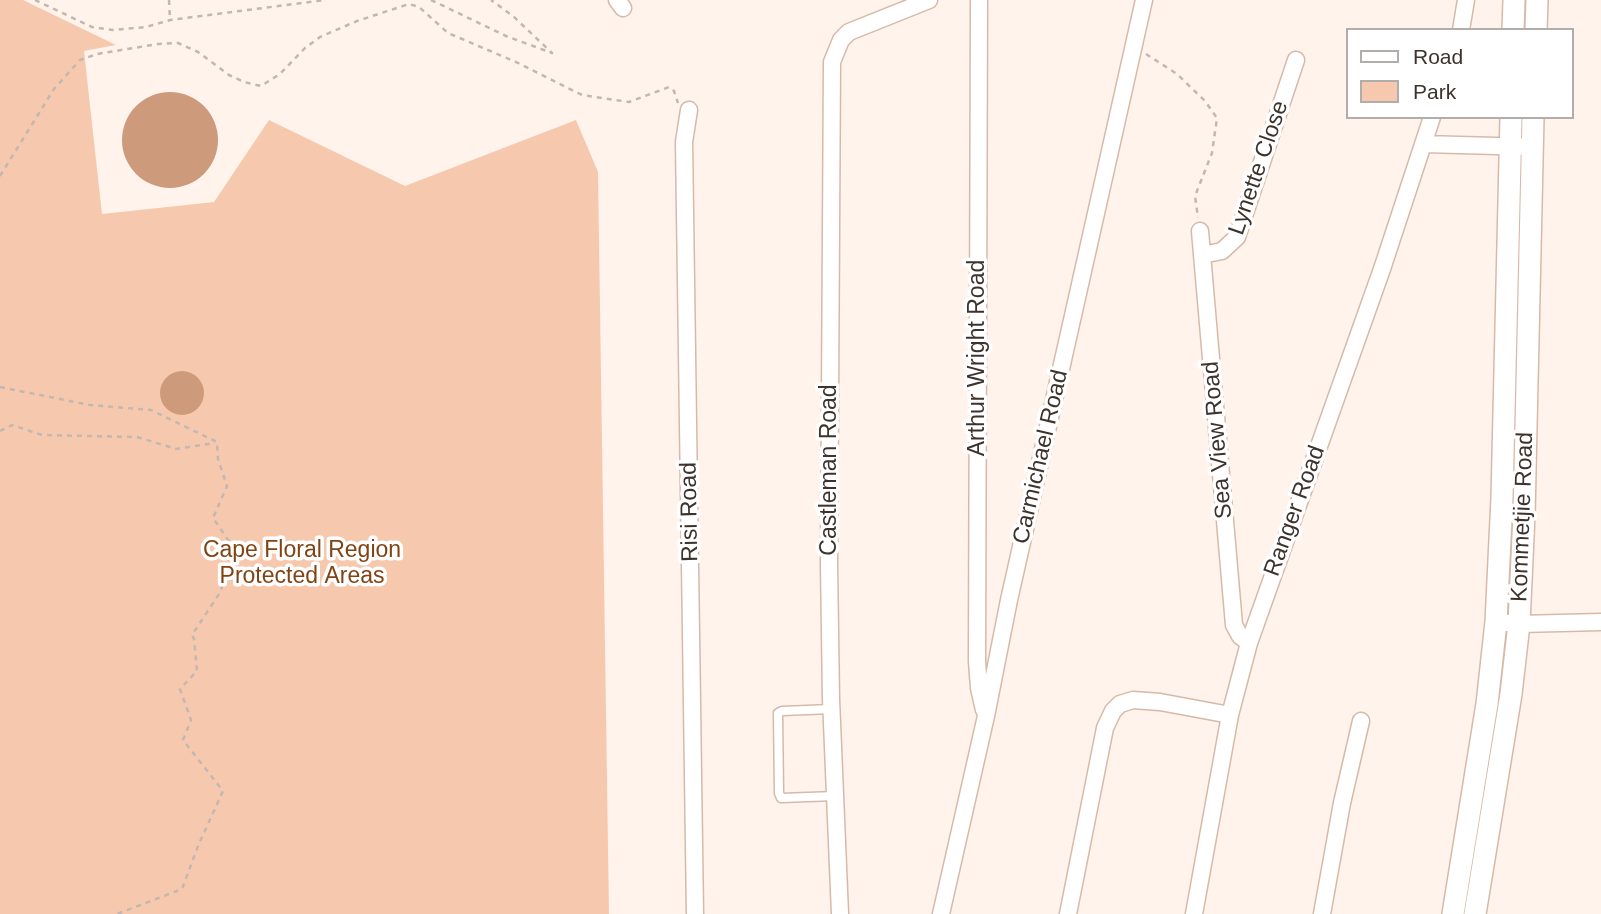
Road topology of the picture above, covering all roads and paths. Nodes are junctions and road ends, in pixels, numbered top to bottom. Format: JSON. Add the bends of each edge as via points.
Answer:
{"nodes":[{"id":1,"x":35,"y":0,"type":"edge"},
{"id":2,"x":169,"y":0,"type":"edge"},
{"id":3,"x":325,"y":0,"type":"edge"},
{"id":4,"x":431,"y":0,"type":"edge"},
{"id":5,"x":491,"y":0,"type":"edge"},
{"id":6,"x":929,"y":0,"type":"edge"},
{"id":7,"x":979,"y":0,"type":"edge"},
{"id":8,"x":1144,"y":0,"type":"edge"},
{"id":9,"x":1466,"y":0,"type":"edge"},
{"id":10,"x":1514,"y":0,"type":"edge"},
{"id":11,"x":1537,"y":0,"type":"edge"},
{"id":12,"x":170,"y":20,"type":"junction"},
{"id":13,"x":1461,"y":28,"type":"edge"},
{"id":14,"x":1513,"y":28,"type":"edge"},
{"id":15,"x":1536,"y":28,"type":"edge"},
{"id":16,"x":1133,"y":48,"type":"junction"},
{"id":17,"x":1296,"y":60,"type":"dead end"},
{"id":18,"x":687,"y":116,"type":"joint"},
{"id":19,"x":1431,"y":119,"type":"edge"},
{"id":20,"x":1511,"y":119,"type":"edge"},
{"id":21,"x":1533,"y":119,"type":"edge"},
{"id":22,"x":1423,"y":144,"type":"junction"},
{"id":23,"x":1533,"y":147,"type":"junction"},
{"id":24,"x":1510,"y":148,"type":"junction"},
{"id":25,"x":0,"y":176,"type":"edge"},
{"id":26,"x":1200,"y":232,"type":"joint"},
{"id":27,"x":1202,"y":255,"type":"junction"},
{"id":28,"x":0,"y":387,"type":"edge"},
{"id":29,"x":0,"y":431,"type":"edge"},
{"id":30,"x":217,"y":442,"type":"junction"},
{"id":31,"x":1496,"y":622,"type":"junction"},
{"id":32,"x":1601,"y":622,"type":"edge"},
{"id":33,"x":1519,"y":624,"type":"junction"},
{"id":34,"x":1248,"y":643,"type":"junction"},
{"id":35,"x":832,"y":709,"type":"junction"},
{"id":36,"x":1230,"y":715,"type":"junction"},
{"id":37,"x":986,"y":716,"type":"junction"},
{"id":38,"x":1361,"y":721,"type":"dead end"},
{"id":39,"x":835,"y":796,"type":"junction"},
{"id":40,"x":117,"y":914,"type":"edge"},
{"id":41,"x":695,"y":914,"type":"edge"},
{"id":42,"x":840,"y":914,"type":"edge"},
{"id":43,"x":941,"y":914,"type":"edge"},
{"id":44,"x":1068,"y":914,"type":"edge"},
{"id":45,"x":1194,"y":914,"type":"edge"},
{"id":46,"x":1322,"y":914,"type":"edge"},
{"id":47,"x":1453,"y":914,"type":"edge"},
{"id":48,"x":1475,"y":914,"type":"edge"}],
"edges":[{"from":1,"to":12,"type":"path","via":[[92,27],[113,30]]},
{"from":2,"to":12,"type":"path"},
{"from":3,"to":12,"type":"path"},
{"from":4,"to":5,"type":"path","via":[[552,54]]},
{"from":6,"to":35,"type":"street","name":"Castleman Road","via":[[849,32],[834,55]]},
{"from":7,"to":37,"type":"street","name":"Arthur Wright Road","via":[[977,661]]},
{"from":8,"to":16,"type":"street","name":"Carmichael Road"},
{"from":9,"to":13,"type":"street"},
{"from":10,"to":14,"type":"main road"},
{"from":11,"to":15,"type":"main road"},
{"from":16,"to":26,"type":"path","via":[[1177,74],[1217,118],[1212,153],[1195,196]]},
{"from":16,"to":37,"type":"street","name":"Carmichael Road"},
{"from":17,"to":27,"type":"street","name":"Lynette Close","via":[[1237,237],[1222,251]]},
{"from":18,"to":25,"type":"path","via":[[672,88],[629,102],[582,95],[448,33],[419,7],[409,4],[320,37],[261,86],[229,75],[178,43],[80,60],[54,89]]},
{"from":18,"to":41,"type":"street","name":"Risi Road"},
{"from":19,"to":22,"type":"street","name":"Ranger Road"},
{"from":20,"to":24,"type":"main road","name":"Kommetjie Road"},
{"from":21,"to":23,"type":"main road","name":"Kommetjie Road"},
{"from":22,"to":24,"type":"street"},
{"from":22,"to":34,"type":"street","name":"Ranger Road"},
{"from":23,"to":24,"type":"street"},
{"from":23,"to":33,"type":"main road","name":"Kommetjie Road"},
{"from":24,"to":31,"type":"main road","name":"Kommetjie Road"},
{"from":26,"to":27,"type":"street","name":"Sea View Road"},
{"from":27,"to":34,"type":"street","name":"Sea View Road","via":[[1234,625]]},
{"from":28,"to":30,"type":"path","via":[[90,405],[151,411]]},
{"from":29,"to":30,"type":"path","via":[[12,425],[42,435],[137,437],[176,449]]},
{"from":30,"to":40,"type":"path","via":[[227,486],[213,519],[231,544],[220,591],[192,635],[197,671],[180,689],[191,720],[183,740],[223,791],[182,888]]},
{"from":31,"to":33,"type":"street"},
{"from":31,"to":47,"type":"main road","name":"Kommetjie Road"},
{"from":32,"to":33,"type":"street"},
{"from":33,"to":48,"type":"main road","name":"Kommetjie Road"},
{"from":34,"to":36,"type":"street","name":"Ranger Road"},
{"from":35,"to":39,"type":"street","name":"Castleman Road"},
{"from":35,"to":39,"type":"lane","via":[[778,713],[779,793],[782,798]]},
{"from":36,"to":44,"type":"street","via":[[1133,700],[1113,711],[1105,728]]},
{"from":36,"to":45,"type":"street","name":"Ranger Road"},
{"from":37,"to":43,"type":"street","name":"Carmichael Road"},
{"from":38,"to":46,"type":"street"},
{"from":39,"to":42,"type":"street","name":"Castleman Road"}]}
